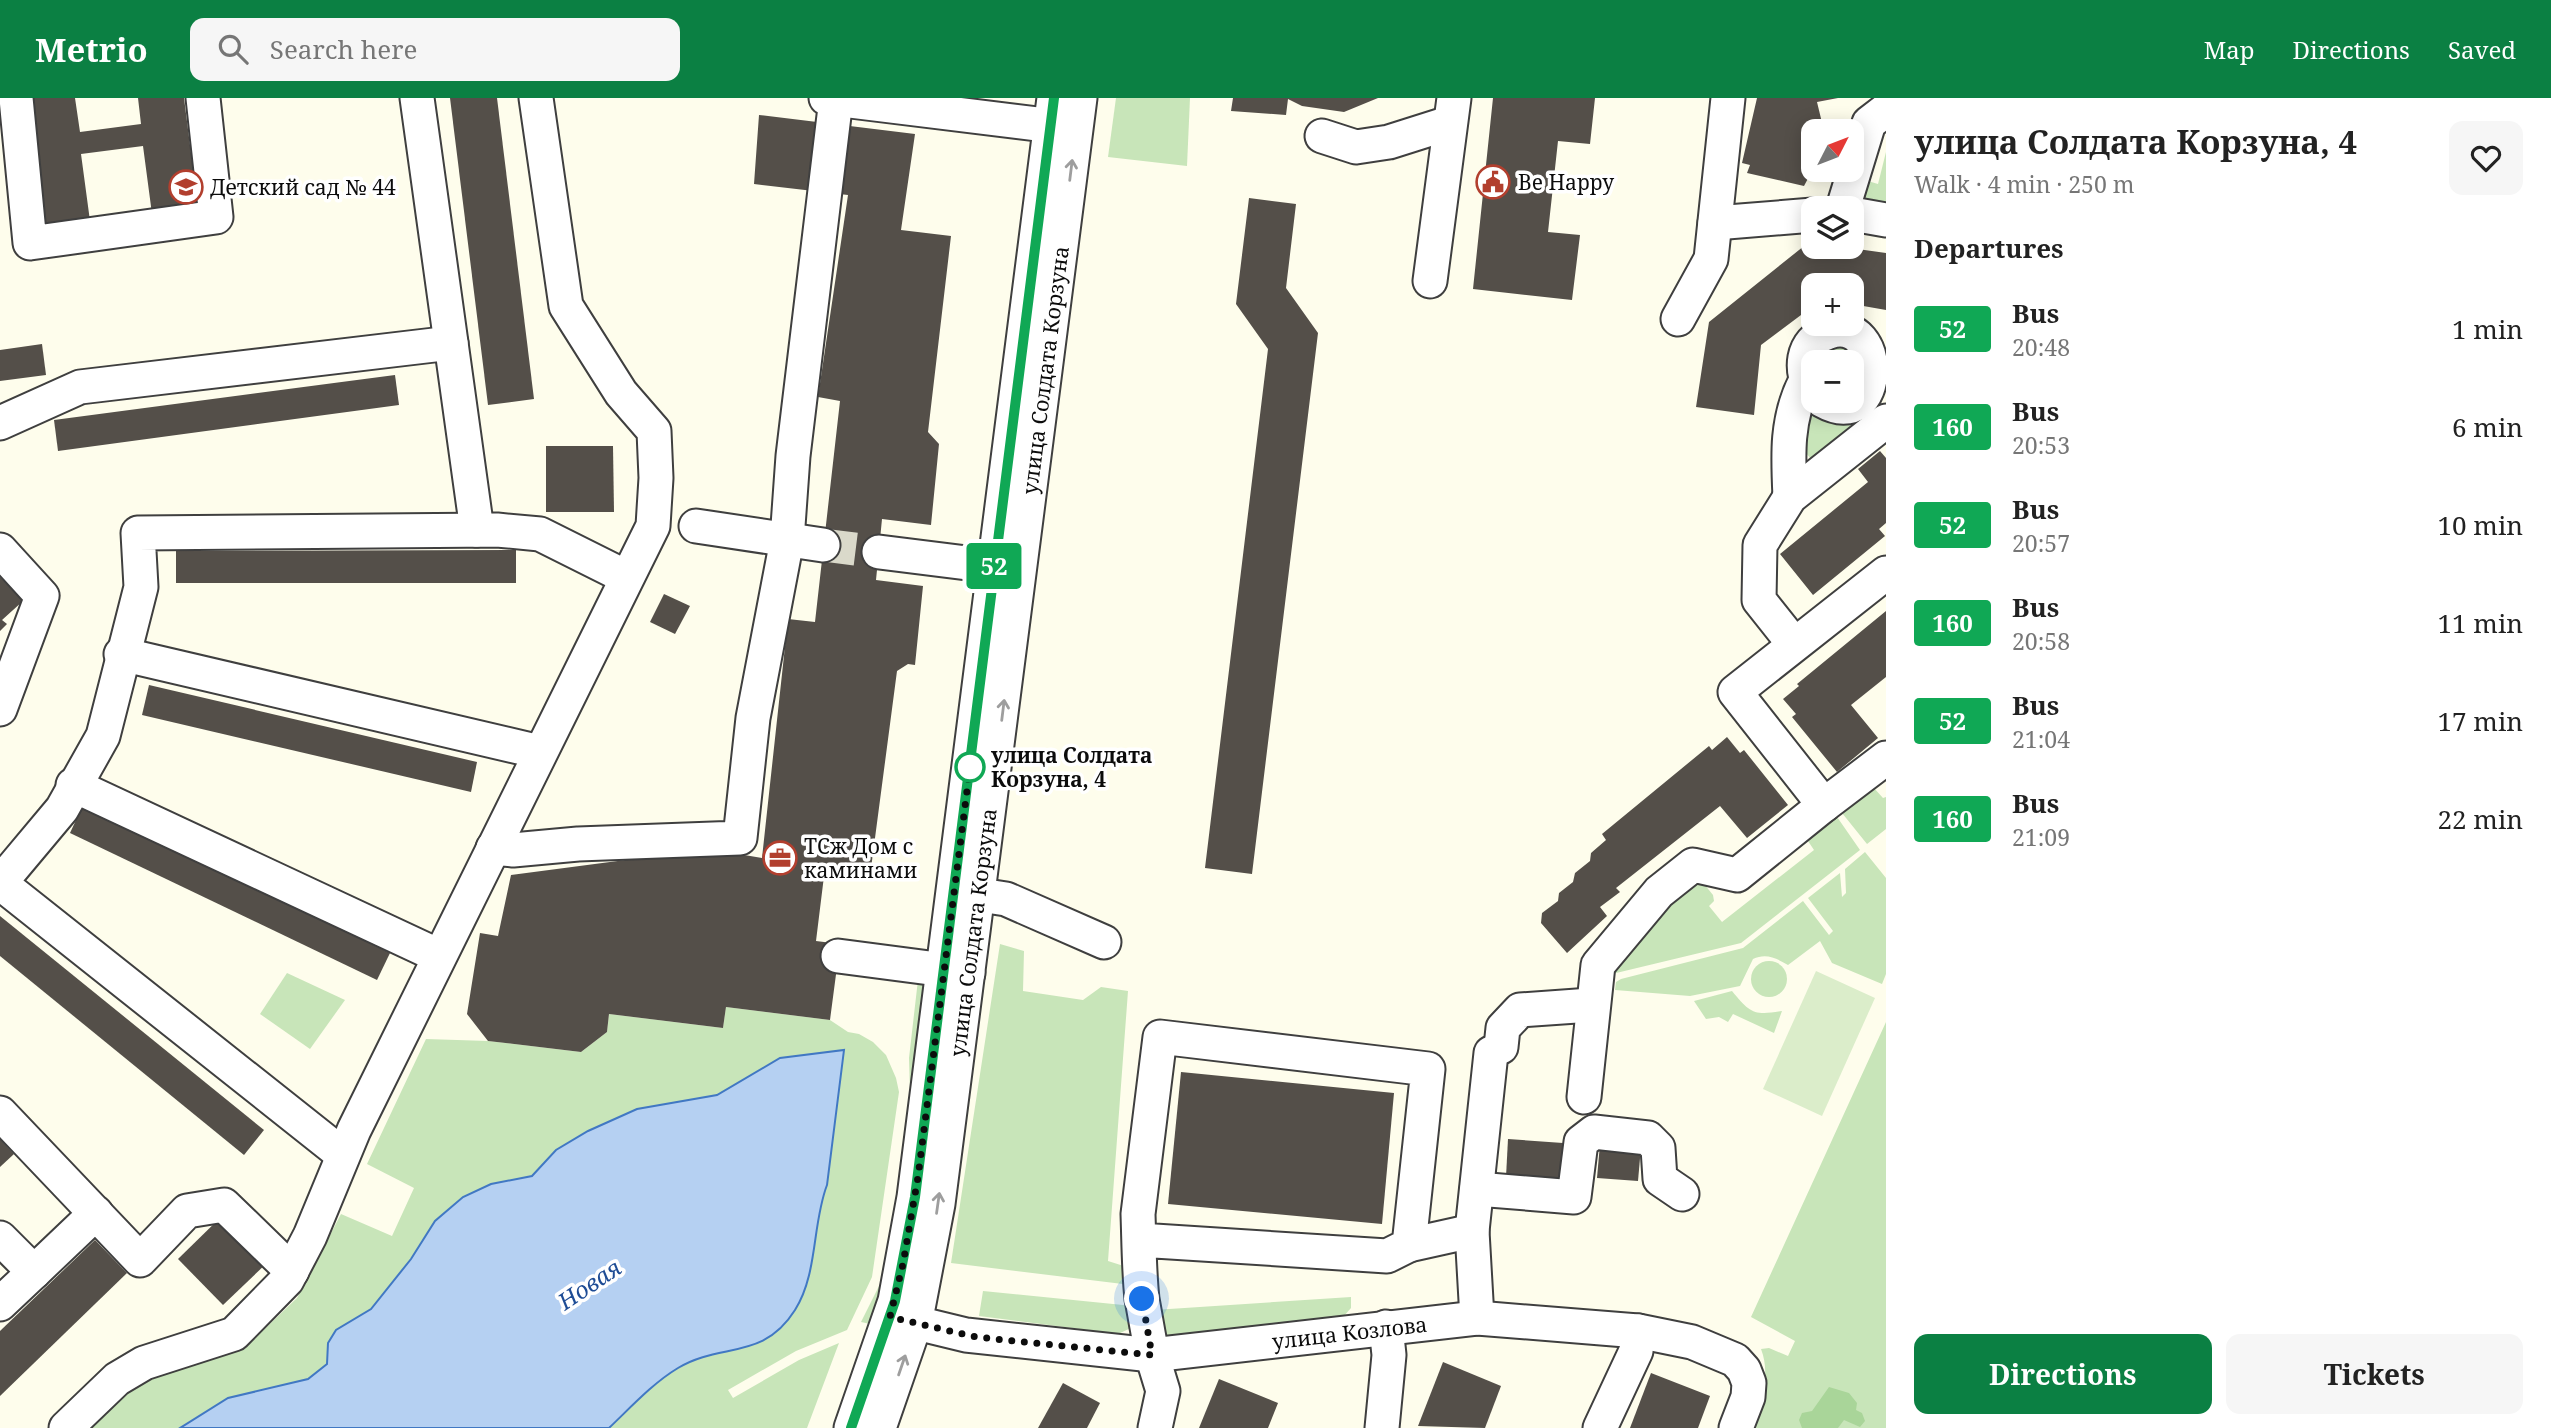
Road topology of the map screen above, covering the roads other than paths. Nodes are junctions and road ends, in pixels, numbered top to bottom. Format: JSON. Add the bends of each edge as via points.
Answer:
{"nodes":[{"id":1,"x":16,"y":98,"type":"edge"},
{"id":2,"x":203,"y":98,"type":"edge"},
{"id":3,"x":417,"y":98,"type":"edge"},
{"id":4,"x":536,"y":98,"type":"edge"},
{"id":5,"x":1728,"y":98,"type":"edge"},
{"id":6,"x":831,"y":99,"type":"edge"},
{"id":7,"x":990,"y":108,"type":"edge"},
{"id":8,"x":1886,"y":110,"type":"edge"},
{"id":9,"x":1451,"y":111,"type":"edge"},
{"id":10,"x":1065,"y":112,"type":"edge"},
{"id":11,"x":1322,"y":136,"type":"dead end"},
{"id":12,"x":1847,"y":196,"type":"edge"},
{"id":13,"x":1801,"y":216,"type":"edge"},
{"id":14,"x":1864,"y":216,"type":"edge"},
{"id":15,"x":1886,"y":220,"type":"edge"},
{"id":16,"x":1714,"y":223,"type":"junction"},
{"id":17,"x":1430,"y":281,"type":"dead end"},
{"id":18,"x":1678,"y":319,"type":"dead end"},
{"id":19,"x":451,"y":343,"type":"junction"},
{"id":20,"x":1879,"y":344,"type":"edge"},
{"id":21,"x":1807,"y":350,"type":"edge"},
{"id":22,"x":1801,"y":397,"type":"edge"},
{"id":23,"x":1880,"y":416,"type":"edge"},
{"id":24,"x":0,"y":423,"type":"edge"},
{"id":25,"x":1790,"y":497,"type":"junction"},
{"id":26,"x":696,"y":526,"type":"dead end"},
{"id":27,"x":477,"y":530,"type":"junction"},
{"id":28,"x":787,"y":540,"type":"junction"},
{"id":29,"x":823,"y":545,"type":"tunnel mouth"},
{"id":30,"x":0,"y":550,"type":"edge"},
{"id":31,"x":879,"y":552,"type":"tunnel mouth"},
{"id":32,"x":1007,"y":568,"type":"junction"},
{"id":33,"x":1886,"y":573,"type":"edge"},
{"id":34,"x":626,"y":576,"type":"junction"},
{"id":35,"x":1794,"y":644,"type":"junction"},
{"id":36,"x":121,"y":654,"type":"junction"},
{"id":37,"x":0,"y":709,"type":"edge"},
{"id":38,"x":540,"y":752,"type":"junction"},
{"id":39,"x":1886,"y":758,"type":"edge"},
{"id":40,"x":74,"y":785,"type":"junction"},
{"id":41,"x":1824,"y":805,"type":"junction"},
{"id":42,"x":493,"y":848,"type":"junction"},
{"id":43,"x":980,"y":895,"type":"junction"},
{"id":44,"x":1104,"y":942,"type":"dead end"},
{"id":45,"x":439,"y":956,"type":"junction"},
{"id":46,"x":838,"y":956,"type":"dead end"},
{"id":47,"x":957,"y":972,"type":"junction"},
{"id":48,"x":1591,"y":1005,"type":"junction"},
{"id":49,"x":1584,"y":1097,"type":"dead end"},
{"id":50,"x":0,"y":1113,"type":"edge"},
{"id":51,"x":344,"y":1155,"type":"junction"},
{"id":52,"x":1477,"y":1189,"type":"junction"},
{"id":53,"x":1682,"y":1194,"type":"dead end"},
{"id":54,"x":96,"y":1213,"type":"junction"},
{"id":55,"x":1472,"y":1231,"type":"junction"},
{"id":56,"x":0,"y":1238,"type":"edge"},
{"id":57,"x":1139,"y":1240,"type":"junction"},
{"id":58,"x":1409,"y":1245,"type":"junction"},
{"id":59,"x":292,"y":1271,"type":"junction"},
{"id":60,"x":34,"y":1272,"type":"junction"},
{"id":61,"x":0,"y":1304,"type":"edge"},
{"id":62,"x":1477,"y":1318,"type":"junction"},
{"id":63,"x":902,"y":1320,"type":"junction"},
{"id":64,"x":1386,"y":1327,"type":"junction"},
{"id":65,"x":1638,"y":1331,"type":"junction"},
{"id":66,"x":1152,"y":1355,"type":"junction"},
{"id":67,"x":66,"y":1428,"type":"edge"},
{"id":68,"x":851,"y":1428,"type":"edge"},
{"id":69,"x":879,"y":1428,"type":"edge"},
{"id":70,"x":1156,"y":1428,"type":"edge"},
{"id":71,"x":1382,"y":1428,"type":"edge"},
{"id":72,"x":1600,"y":1428,"type":"edge"},
{"id":73,"x":1735,"y":1428,"type":"edge"}],
"edges":[{"from":1,"to":2,"type":"street","via":[[30,243],[216,217]]},
{"from":3,"to":19,"type":"street"},
{"from":4,"to":34,"type":"street","via":[[566,306],[621,393],[654,431],[653,526]]},
{"from":5,"to":16,"type":"street"},
{"from":6,"to":7,"type":"street"},
{"from":6,"to":28,"type":"street"},
{"from":7,"to":10,"type":"street"},
{"from":8,"to":12,"type":"street","via":[[1868,124]]},
{"from":9,"to":11,"type":"street","via":[[1389,142],[1356,147]]},
{"from":9,"to":17,"type":"street"},
{"from":10,"to":32,"type":"street","name":"улица Солдата Корзуна"},
{"from":13,"to":16,"type":"street"},
{"from":14,"to":15,"type":"street"},
{"from":16,"to":18,"type":"street","via":[[1711,259]]},
{"from":19,"to":24,"type":"street","via":[[80,387]]},
{"from":19,"to":27,"type":"street"},
{"from":20,"to":21,"type":"street","via":[[1856,332],[1839,330],[1824,334]]},
{"from":20,"to":23,"type":"street","via":[[1879,371],[1873,389]]},
{"from":22,"to":25,"type":"street","via":[[1787,443]]},
{"from":23,"to":25,"type":"street"},
{"from":25,"to":35,"type":"street","via":[[1760,545],[1759,600]]},
{"from":26,"to":28,"type":"street"},
{"from":27,"to":34,"type":"street","via":[[540,534]]},
{"from":27,"to":36,"type":"street","via":[[138,533],[141,587]]},
{"from":28,"to":29,"type":"street"},
{"from":28,"to":42,"type":"street","via":[[753,718],[740,838]]},
{"from":30,"to":37,"type":"street","via":[[42,596]]},
{"from":31,"to":32,"type":"street"},
{"from":43,"to":32,"type":"street","name":"улица Солдата Корзуна","one_way":true},
{"from":32,"to":47,"type":"street","name":"улица Солдата Корзуна"},
{"from":33,"to":35,"type":"street"},
{"from":34,"to":38,"type":"street"},
{"from":35,"to":41,"type":"street","via":[[1735,692]]},
{"from":36,"to":38,"type":"street"},
{"from":36,"to":40,"type":"street","via":[[103,736]]},
{"from":38,"to":42,"type":"street"},
{"from":39,"to":41,"type":"street"},
{"from":40,"to":45,"type":"street"},
{"from":40,"to":51,"type":"street","via":[[62,809],[0,883]]},
{"from":41,"to":48,"type":"street","via":[[1737,875],[1693,865],[1661,890],[1598,965]]},
{"from":42,"to":45,"type":"street"},
{"from":43,"to":44,"type":"street","via":[[1006,899]]},
{"from":43,"to":47,"type":"street","name":"улица Солдата Корзуна"},
{"from":45,"to":51,"type":"street"},
{"from":46,"to":47,"type":"street"},
{"from":47,"to":63,"type":"street","name":"улица Солдата Корзуна","via":[[939,1204]]},
{"from":48,"to":49,"type":"street"},
{"from":48,"to":52,"type":"street","via":[[1520,1010],[1503,1028]]},
{"from":50,"to":54,"type":"street"},
{"from":51,"to":59,"type":"street"},
{"from":52,"to":53,"type":"street","via":[[1574,1197],[1581,1142],[1594,1132],[1648,1138],[1658,1147],[1660,1179]]},
{"from":52,"to":55,"type":"street"},
{"from":54,"to":59,"type":"street","via":[[140,1260],[187,1211],[224,1205]]},
{"from":54,"to":60,"type":"street"},
{"from":55,"to":58,"type":"street"},
{"from":55,"to":62,"type":"street"},
{"from":56,"to":60,"type":"street"},
{"from":57,"to":58,"type":"street","via":[[1387,1256]]},
{"from":57,"to":58,"type":"street","via":[[1138,1214],[1160,1037],[1429,1069]]},
{"from":57,"to":66,"type":"street","via":[[1142,1299]]},
{"from":59,"to":67,"type":"street","via":[[233,1334],[144,1363],[117,1379]]},
{"from":60,"to":61,"type":"street"},
{"from":62,"to":64,"type":"street","name":"улица Козлова"},
{"from":62,"to":65,"type":"street","name":"улица Козлова"},
{"from":63,"to":66,"type":"street","name":"улица Козлова","via":[[976,1337]]},
{"from":63,"to":68,"type":"street","name":"улица Солдата Корзуна"},
{"from":69,"to":63,"type":"street","name":"улица Солдата Корзуна","one_way":true},
{"from":64,"to":66,"type":"street","name":"улица Козлова"},
{"from":64,"to":71,"type":"street","via":[[1389,1355]]},
{"from":65,"to":72,"type":"street","via":[[1636,1351]]},
{"from":65,"to":73,"type":"street","name":"улица Козлова","via":[[1692,1342],[1735,1360],[1749,1383]]},
{"from":66,"to":70,"type":"street","via":[[1163,1391]]}]}
